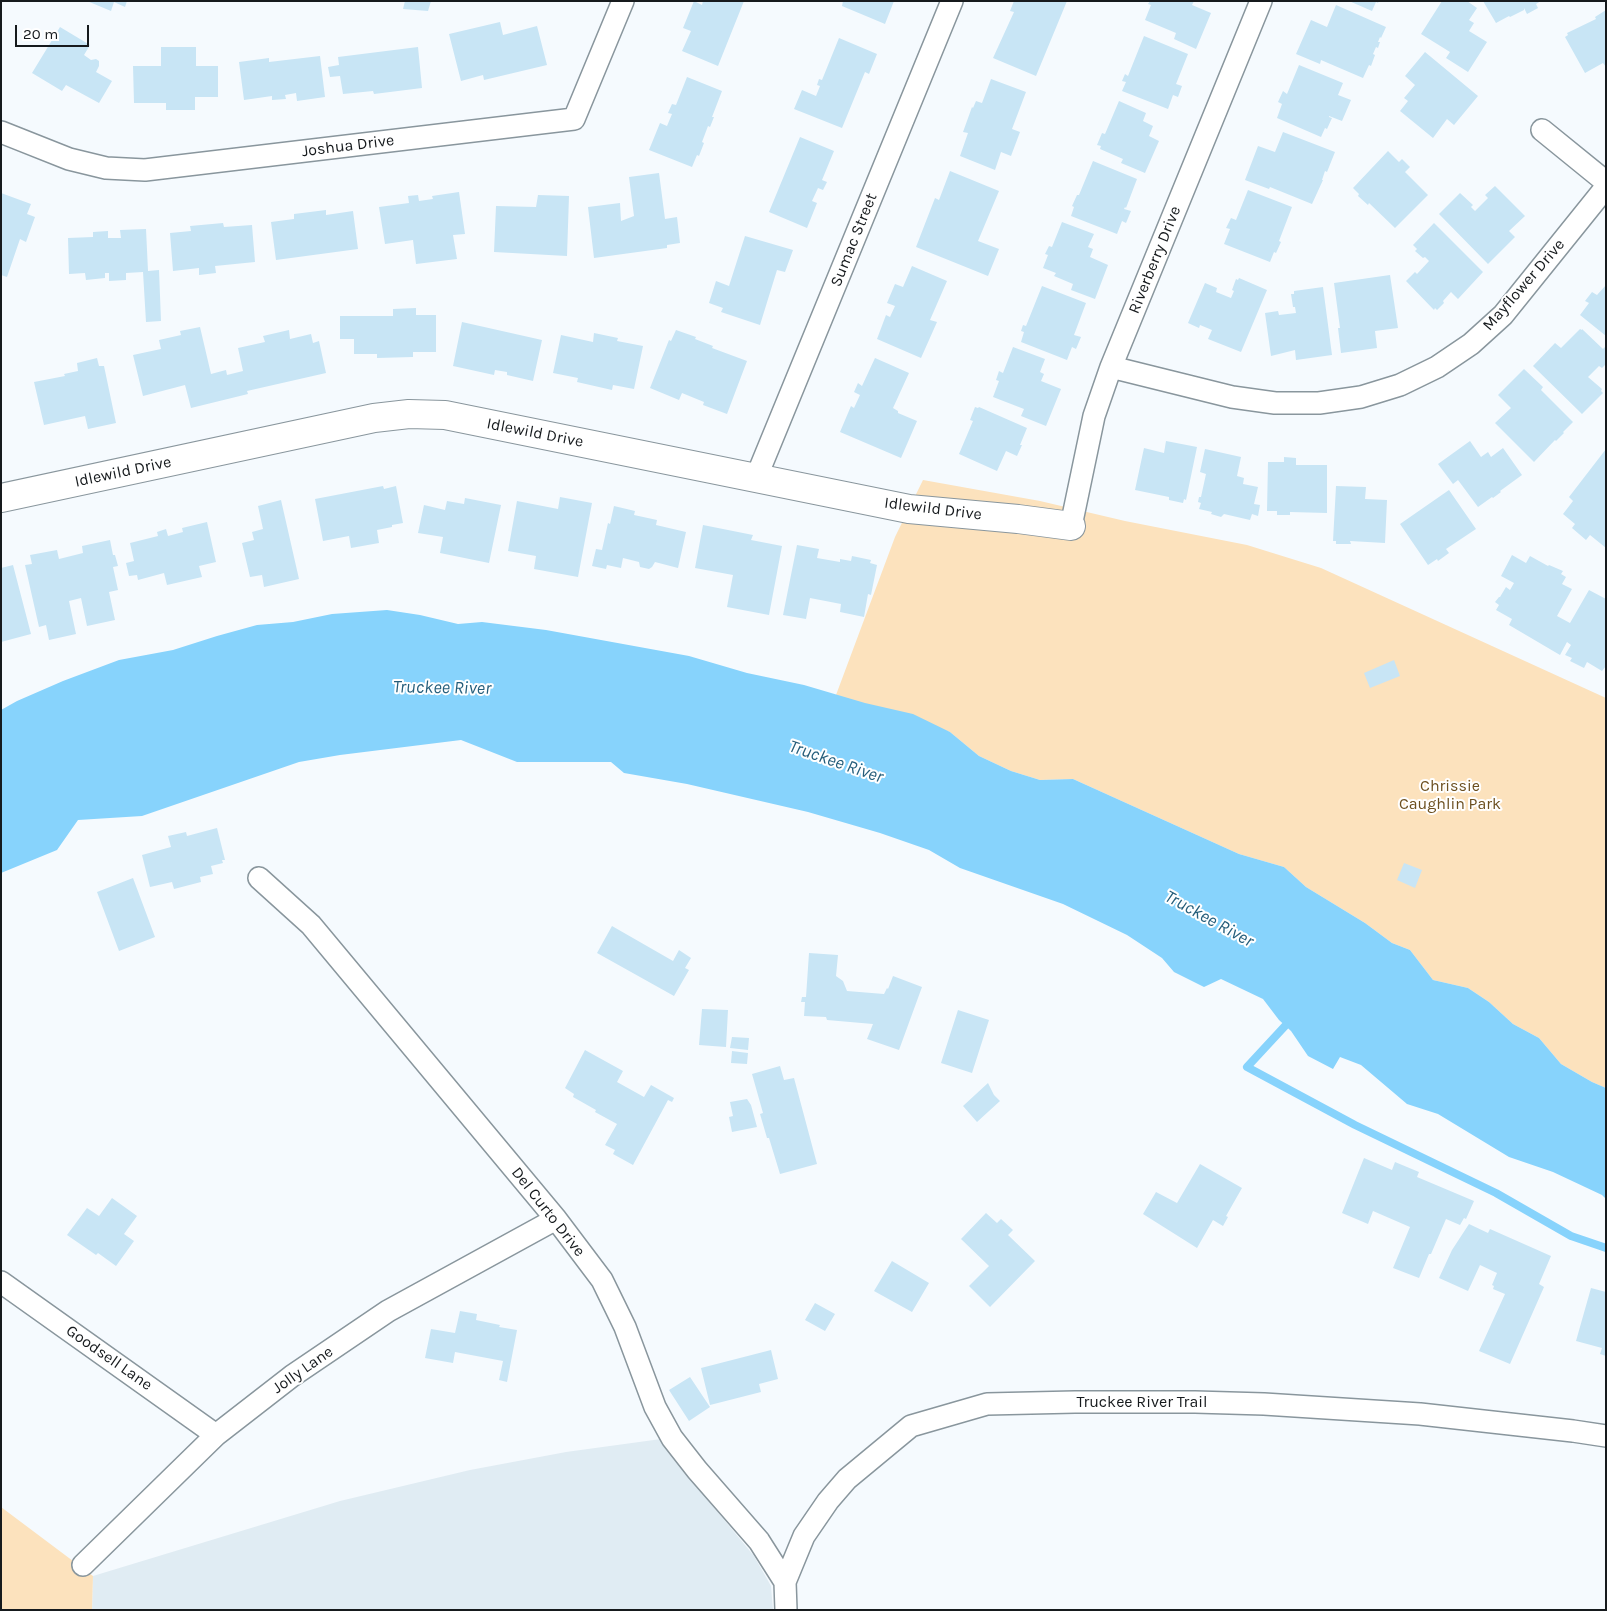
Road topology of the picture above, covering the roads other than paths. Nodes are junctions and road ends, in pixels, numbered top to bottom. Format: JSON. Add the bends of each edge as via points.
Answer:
{"nodes":[{"id":1,"x":623,"y":1,"type":"edge"},
{"id":2,"x":952,"y":1,"type":"edge"},
{"id":3,"x":1261,"y":1,"type":"edge"},
{"id":4,"x":1542,"y":130,"type":"dead end"},
{"id":5,"x":1,"y":132,"type":"edge"},
{"id":6,"x":1606,"y":182,"type":"edge"},
{"id":7,"x":1606,"y":187,"type":"edge"},
{"id":8,"x":1111,"y":367,"type":"junction"},
{"id":9,"x":756,"y":478,"type":"junction"},
{"id":10,"x":1,"y":498,"type":"edge"},
{"id":11,"x":1071,"y":526,"type":"joint"},
{"id":12,"x":259,"y":878,"type":"dead end"},
{"id":13,"x":556,"y":1219,"type":"junction"},
{"id":14,"x":1,"y":1282,"type":"edge"},
{"id":15,"x":216,"y":1435,"type":"junction"},
{"id":16,"x":1606,"y":1436,"type":"edge"},
{"id":17,"x":84,"y":1565,"type":"dead end"},
{"id":18,"x":785,"y":1582,"type":"junction"},
{"id":19,"x":786,"y":1610,"type":"edge"}],
"edges":[{"from":1,"to":5,"type":"street","name":"Joshua Drive","via":[[574,120],[145,170],[106,168],[68,159]]},
{"from":2,"to":9,"type":"street","name":"Sumac Street"},
{"from":3,"to":8,"type":"street","name":"Riverberry Drive"},
{"from":4,"to":6,"type":"street"},
{"from":7,"to":8,"type":"street","name":"Mayflower Drive","via":[[1503,315],[1472,344],[1438,367],[1400,385],[1362,397],[1319,403],[1275,404],[1232,397]]},
{"from":8,"to":11,"type":"street","name":"Riverberry Drive","via":[[1094,416]]},
{"from":9,"to":10,"type":"street","name":"Idlewild Drive","via":[[445,415],[409,414],[374,418]]},
{"from":9,"to":11,"type":"street","name":"Idlewild Drive","via":[[910,509]]},
{"from":12,"to":13,"type":"street","name":"Del Curto Drive","via":[[311,925]]},
{"from":13,"to":15,"type":"street","name":"Jolly Lane","via":[[388,1311],[292,1376]]},
{"from":13,"to":18,"type":"street","name":"Del Curto Drive","via":[[602,1280],[626,1326],[655,1407],[672,1438],[759,1541]]},
{"from":14,"to":15,"type":"street","name":"Goodsell Lane"},
{"from":15,"to":17,"type":"street","name":"Jolly Lane"},
{"from":16,"to":18,"type":"street","name":"Truckee River Trail","via":[[1420,1414],[1264,1404],[987,1404],[911,1426],[847,1479],[804,1536]]},
{"from":18,"to":19,"type":"street","name":"Truckee River Trail"}]}
